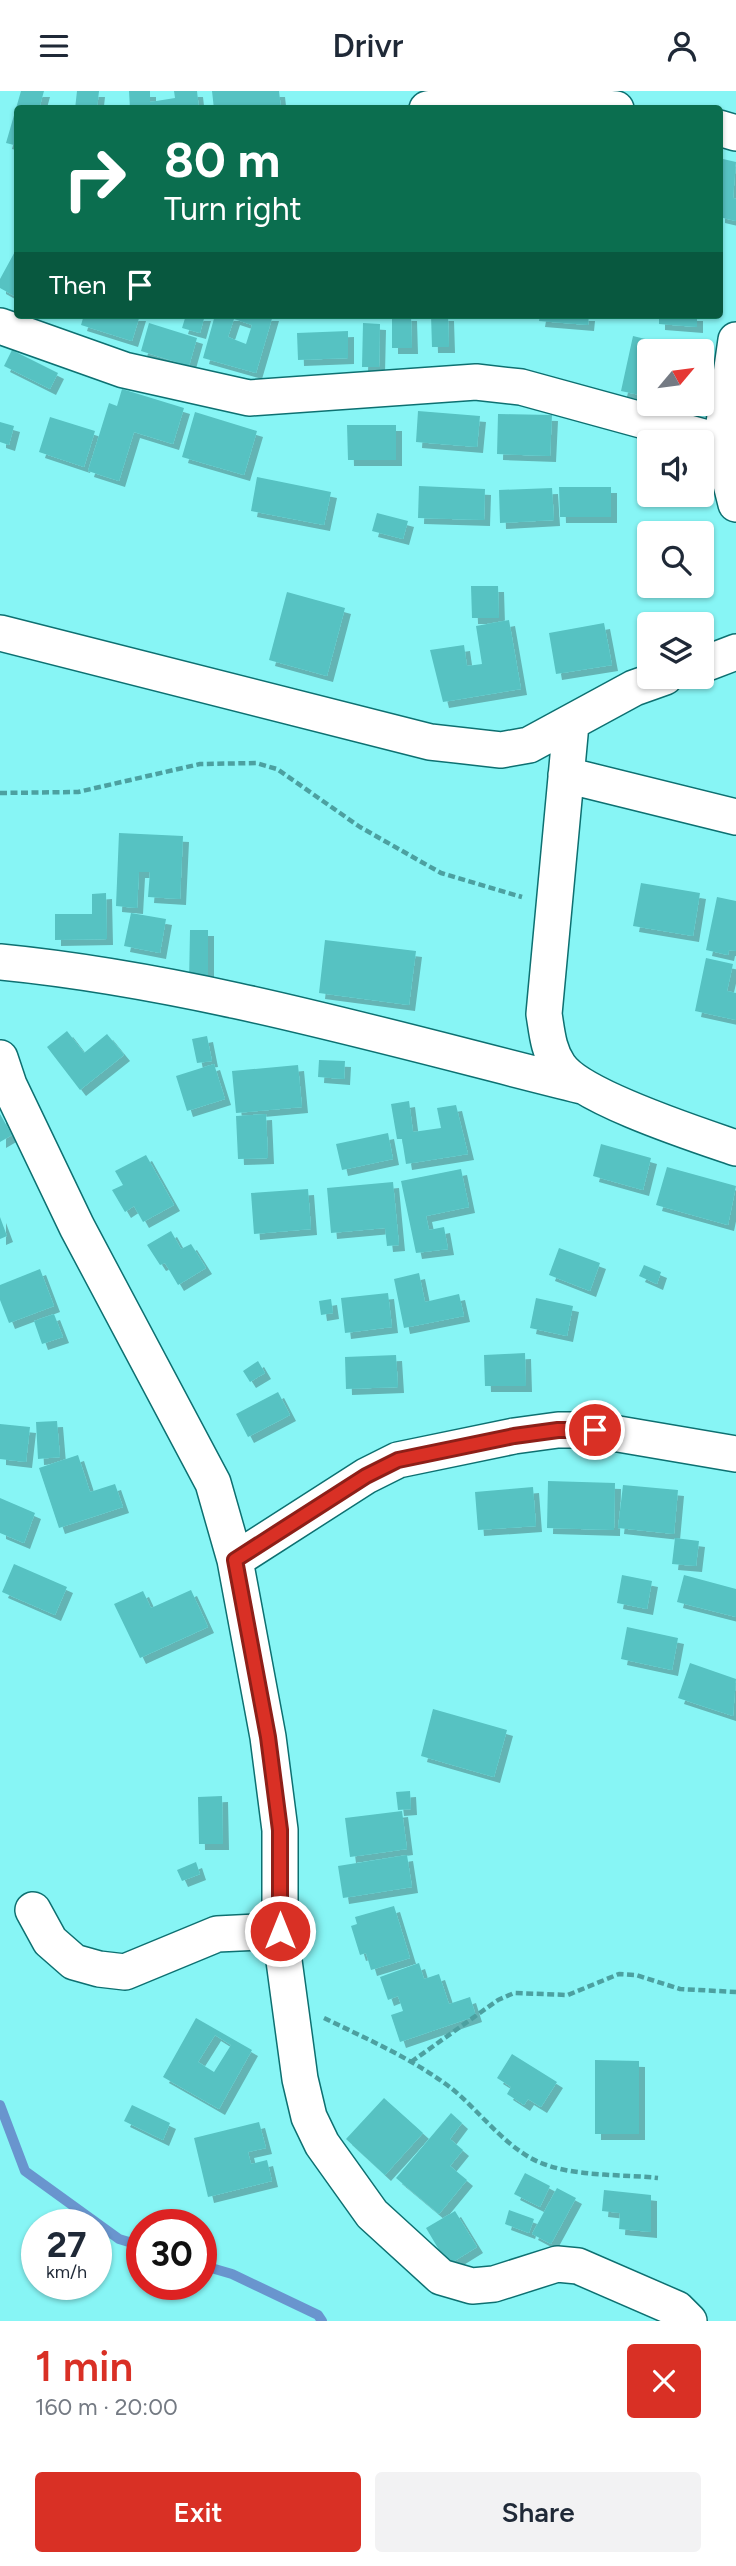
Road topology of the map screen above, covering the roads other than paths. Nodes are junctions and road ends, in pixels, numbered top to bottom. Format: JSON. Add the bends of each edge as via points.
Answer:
{"nodes":[{"id":1,"x":448,"y":105,"type":"edge"},
{"id":2,"x":576,"y":105,"type":"edge"},
{"id":3,"x":0,"y":326,"type":"edge"},
{"id":4,"x":736,"y":340,"type":"edge"},
{"id":5,"x":729,"y":445,"type":"edge"},
{"id":6,"x":736,"y":504,"type":"edge"},
{"id":7,"x":0,"y":632,"type":"edge"},
{"id":8,"x":637,"y":687,"type":"edge"},
{"id":9,"x":571,"y":724,"type":"junction"},
{"id":10,"x":566,"y":775,"type":"junction"},
{"id":11,"x":736,"y":817,"type":"edge"},
{"id":12,"x":0,"y":962,"type":"edge"},
{"id":13,"x":0,"y":1058,"type":"edge"},
{"id":14,"x":582,"y":1086,"type":"junction"},
{"id":15,"x":736,"y":1148,"type":"edge"},
{"id":16,"x":736,"y":1454,"type":"edge"},
{"id":17,"x":235,"y":1560,"type":"junction"},
{"id":18,"x":33,"y":1910,"type":"dead end"},
{"id":19,"x":280,"y":1931,"type":"junction"},
{"id":20,"x":689,"y":2321,"type":"edge"}],
"edges":[{"from":1,"to":2,"type":"street","via":[[475,100]]},
{"from":3,"to":5,"type":"street","via":[[124,370],[249,398],[476,382],[521,387]]},
{"from":4,"to":5,"type":"street"},
{"from":5,"to":6,"type":"street"},
{"from":7,"to":9,"type":"street","via":[[430,742],[501,750],[529,744]]},
{"from":8,"to":9,"type":"street"},
{"from":9,"to":10,"type":"street"},
{"from":10,"to":11,"type":"street"},
{"from":10,"to":14,"type":"street","via":[[544,1014],[549,1043],[561,1069]]},
{"from":12,"to":14,"type":"street","via":[[87,971]]},
{"from":13,"to":17,"type":"street","via":[[78,1227],[213,1483]]},
{"from":14,"to":15,"type":"street","via":[[661,1122]]},
{"from":16,"to":17,"type":"street","via":[[595,1430],[558,1430],[398,1460]]},
{"from":17,"to":19,"type":"street","via":[[280,1830]]},
{"from":18,"to":19,"type":"street","via":[[50,1941],[74,1962],[125,1972],[217,1934]]},
{"from":19,"to":20,"type":"street","via":[[309,2117],[372,2214],[441,2277],[472,2286],[494,2284],[557,2264],[578,2266],[677,2309]]}]}
